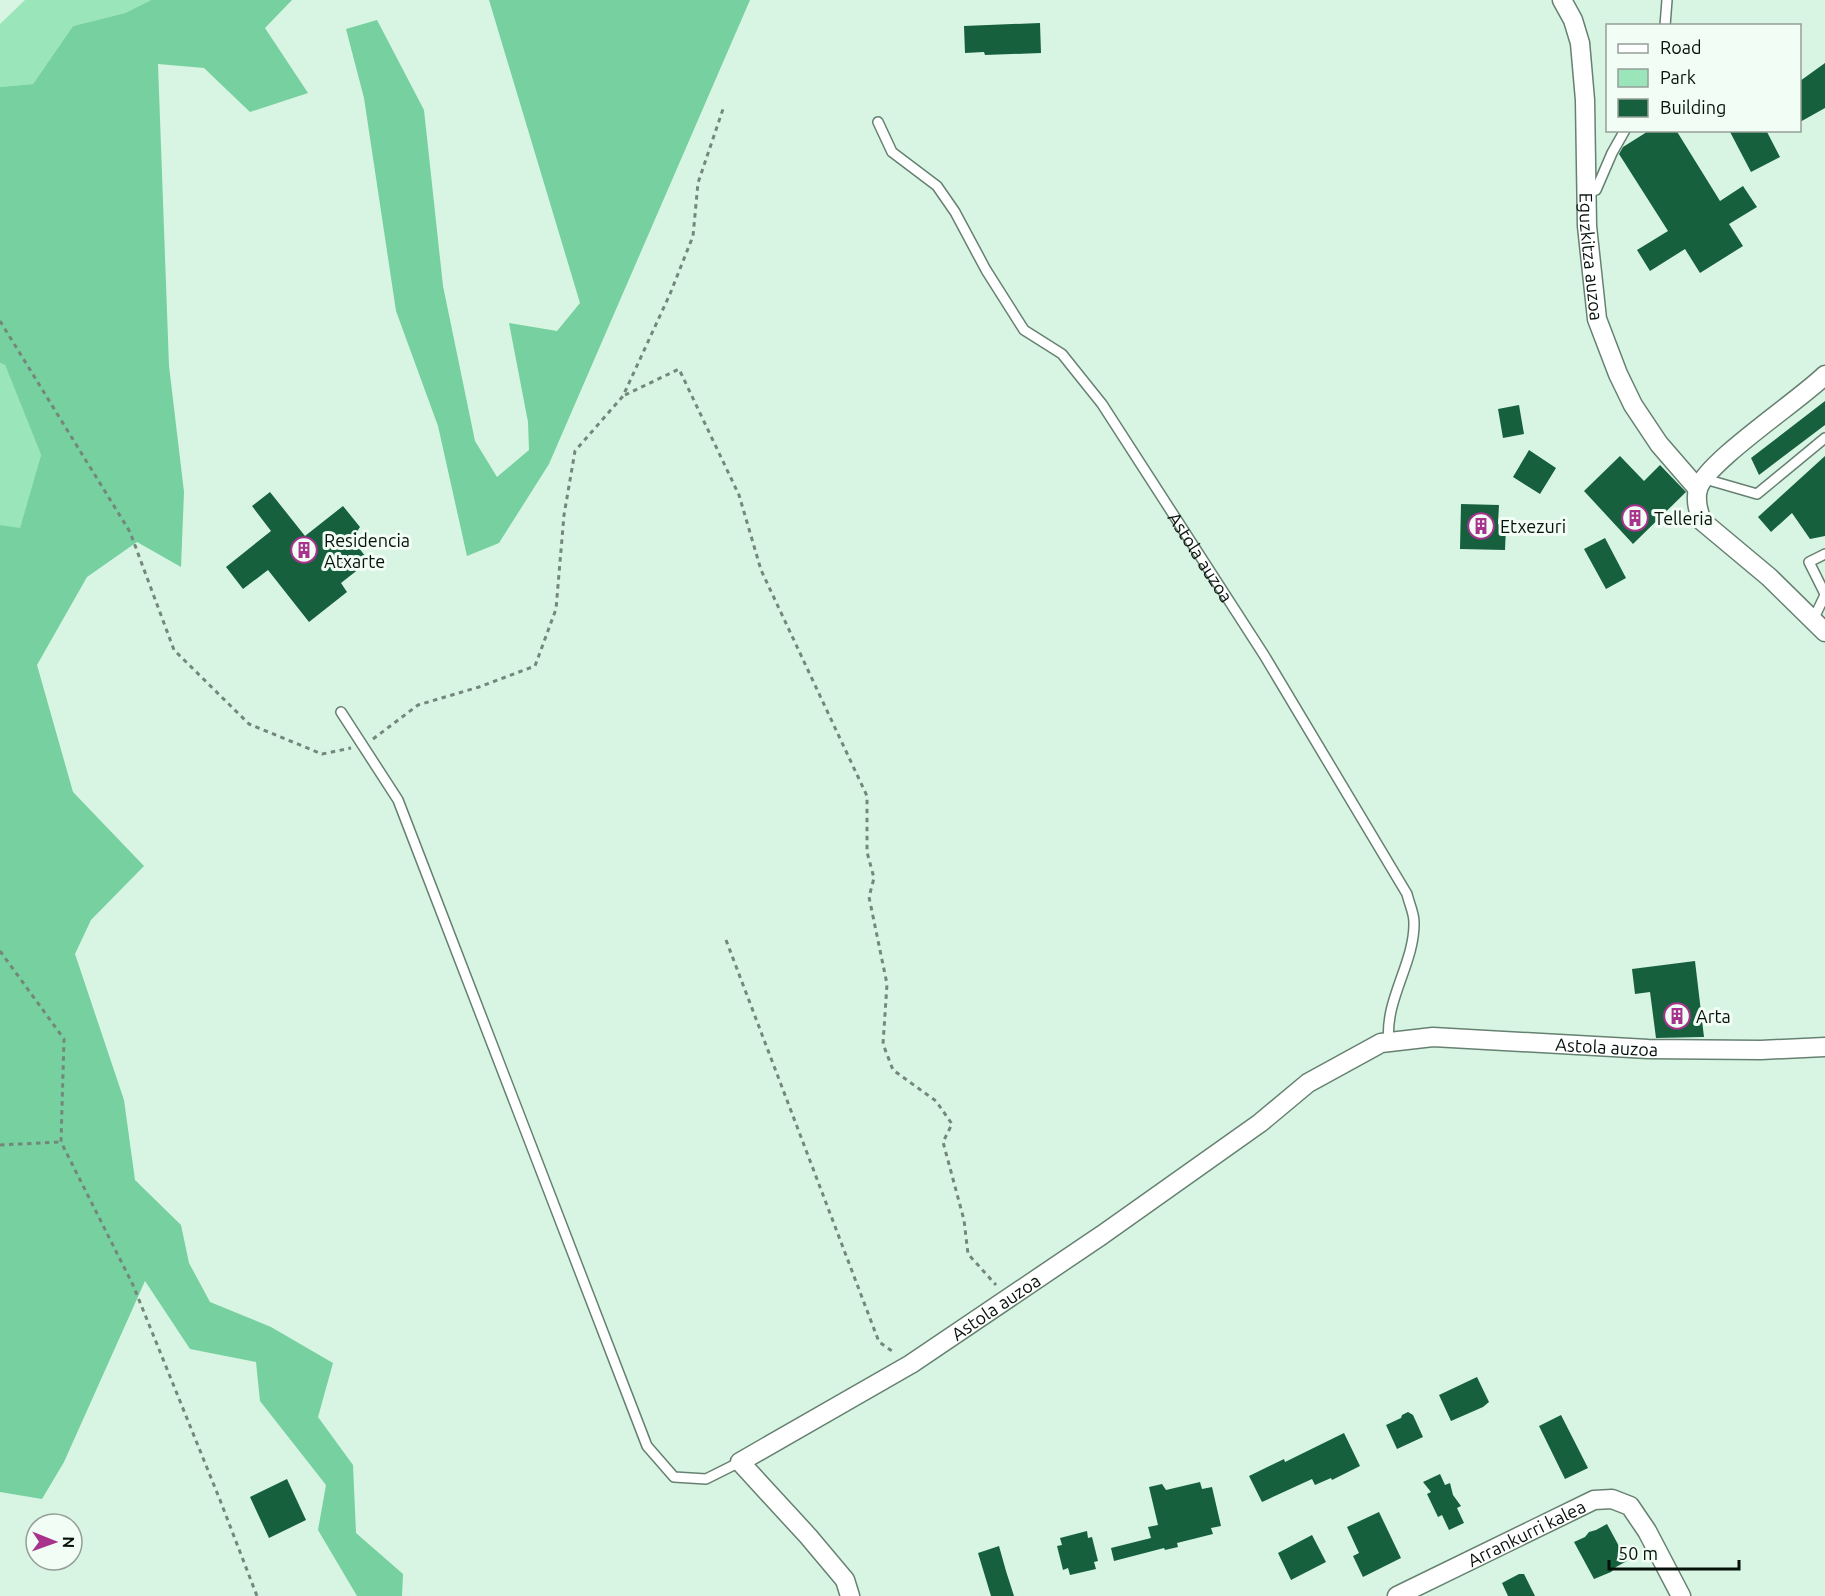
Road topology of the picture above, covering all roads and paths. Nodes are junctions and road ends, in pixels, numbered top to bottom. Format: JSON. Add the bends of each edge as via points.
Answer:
{"nodes":[{"id":1,"x":1562,"y":0,"type":"edge"},
{"id":2,"x":1667,"y":0,"type":"edge"},
{"id":3,"x":1665,"y":24,"type":"edge"},
{"id":4,"x":723,"y":109,"type":"dead end"},
{"id":5,"x":878,"y":123,"type":"dead end"},
{"id":6,"x":1623,"y":132,"type":"edge"},
{"id":7,"x":1587,"y":192,"type":"junction"},
{"id":8,"x":0,"y":321,"type":"edge"},
{"id":9,"x":1825,"y":375,"type":"edge"},
{"id":10,"x":623,"y":396,"type":"junction"},
{"id":11,"x":1825,"y":438,"type":"edge"},
{"id":12,"x":1702,"y":484,"type":"junction"},
{"id":13,"x":1825,"y":554,"type":"edge"},
{"id":14,"x":1825,"y":594,"type":"edge"},
{"id":15,"x":1819,"y":626,"type":"edge"},
{"id":16,"x":341,"y":712,"type":"dead end"},
{"id":17,"x":363,"y":746,"type":"junction"},
{"id":18,"x":726,"y":940,"type":"dead end"},
{"id":19,"x":0,"y":951,"type":"edge"},
{"id":20,"x":1389,"y":1042,"type":"junction"},
{"id":21,"x":1825,"y":1047,"type":"edge"},
{"id":22,"x":61,"y":1142,"type":"junction"},
{"id":23,"x":0,"y":1145,"type":"edge"},
{"id":24,"x":1013,"y":1295,"type":"junction"},
{"id":25,"x":911,"y":1364,"type":"junction"},
{"id":26,"x":740,"y":1462,"type":"junction"},
{"id":27,"x":257,"y":1596,"type":"edge"},
{"id":28,"x":850,"y":1596,"type":"edge"},
{"id":29,"x":1396,"y":1596,"type":"edge"},
{"id":30,"x":1681,"y":1596,"type":"edge"}],
"edges":[{"from":1,"to":7,"type":"street","name":"Eguzkitza auzoa","via":[[1580,43]]},
{"from":2,"to":3,"type":"lane"},
{"from":4,"to":10,"type":"path","via":[[698,183],[693,236]]},
{"from":5,"to":20,"type":"lane","name":"Astola auzoa","via":[[892,152],[937,186],[949,203],[1024,330],[1062,354],[1102,404],[1264,655],[1407,894],[1414,920],[1410,950],[1396,990]]},
{"from":6,"to":7,"type":"lane","via":[[1596,190]]},
{"from":7,"to":12,"type":"street","name":"Eguzkitza auzoa","via":[[1597,319],[1618,374],[1659,444]]},
{"from":8,"to":17,"type":"path","via":[[130,532],[174,650],[249,724],[322,754]]},
{"from":9,"to":12,"type":"street","via":[[1716,465]]},
{"from":10,"to":17,"type":"path","via":[[575,451],[564,515],[556,609],[535,666],[418,705]]},
{"from":10,"to":24,"type":"path","via":[[679,369],[739,495],[761,570],[867,796],[867,852],[874,878],[869,897],[887,984],[883,1044],[892,1070],[936,1101],[952,1124],[944,1142],[964,1220],[968,1254],[995,1285]]},
{"from":11,"to":12,"type":"lane","via":[[1757,494]]},
{"from":12,"to":15,"type":"street","via":[[1697,508],[1702,521]]},
{"from":13,"to":14,"type":"lane","via":[[1809,562]]},
{"from":14,"to":15,"type":"lane"},
{"from":16,"to":17,"type":"lane"},
{"from":17,"to":26,"type":"lane","via":[[398,800],[647,1446],[674,1477],[706,1479]]},
{"from":18,"to":25,"type":"path","via":[[879,1342]]},
{"from":19,"to":22,"type":"path","via":[[64,1039]]},
{"from":20,"to":21,"type":"street","name":"Astola auzoa","via":[[1433,1037],[1648,1049]]},
{"from":20,"to":24,"type":"street","name":"Astola auzoa","via":[[1308,1083],[1260,1123]]},
{"from":22,"to":23,"type":"path"},
{"from":22,"to":27,"type":"path","via":[[133,1285]]},
{"from":24,"to":25,"type":"street","name":"Astola auzoa"},
{"from":25,"to":26,"type":"street","name":"Astola auzoa"},
{"from":26,"to":28,"type":"street","via":[[845,1580]]},
{"from":29,"to":30,"type":"street","name":"Arrankurri kalea","via":[[1594,1500],[1612,1499],[1630,1506]]}]}
